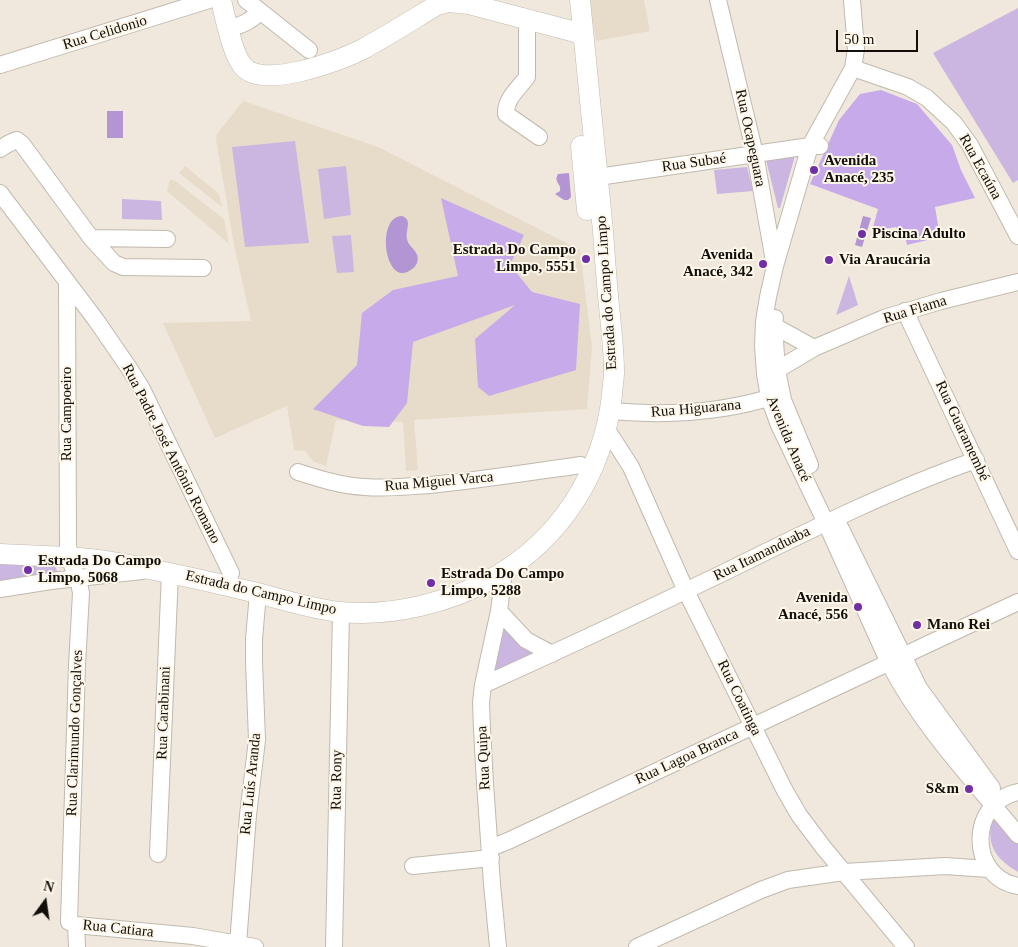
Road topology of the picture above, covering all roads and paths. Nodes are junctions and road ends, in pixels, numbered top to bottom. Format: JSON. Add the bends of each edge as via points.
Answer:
{"nodes":[{"id":1,"x":209,"y":0,"type":"edge"},
{"id":2,"x":221,"y":0,"type":"edge"},
{"id":3,"x":246,"y":0,"type":"edge"},
{"id":4,"x":568,"y":0,"type":"edge"},
{"id":5,"x":580,"y":0,"type":"edge"},
{"id":6,"x":718,"y":0,"type":"edge"},
{"id":7,"x":852,"y":0,"type":"edge"},
{"id":8,"x":860,"y":0,"type":"edge"},
{"id":9,"x":260,"y":12,"type":"junction"},
{"id":10,"x":527,"y":19,"type":"junction"},
{"id":11,"x":858,"y":27,"type":"junction"},
{"id":12,"x":228,"y":28,"type":"junction"},
{"id":13,"x":576,"y":32,"type":"junction"},
{"id":14,"x":308,"y":50,"type":"dead end"},
{"id":15,"x":0,"y":65,"type":"edge"},
{"id":16,"x":856,"y":69,"type":"junction"},
{"id":17,"x":539,"y":137,"type":"dead end"},
{"id":18,"x":815,"y":146,"type":"junction"},
{"id":19,"x":0,"y":149,"type":"edge"},
{"id":20,"x":755,"y":154,"type":"junction"},
{"id":21,"x":598,"y":177,"type":"junction"},
{"id":22,"x":0,"y":193,"type":"edge"},
{"id":23,"x":1018,"y":236,"type":"edge"},
{"id":24,"x":91,"y":238,"type":"junction"},
{"id":25,"x":167,"y":239,"type":"dead end"},
{"id":26,"x":203,"y":268,"type":"dead end"},
{"id":27,"x":779,"y":270,"type":"junction"},
{"id":28,"x":67,"y":282,"type":"junction"},
{"id":29,"x":1018,"y":282,"type":"edge"},
{"id":30,"x":905,"y":311,"type":"junction"},
{"id":31,"x":774,"y":326,"type":"junction"},
{"id":32,"x":814,"y":348,"type":"junction"},
{"id":33,"x":777,"y":370,"type":"junction"},
{"id":34,"x":775,"y":396,"type":"junction"},
{"id":35,"x":608,"y":420,"type":"junction"},
{"id":36,"x":976,"y":460,"type":"junction"},
{"id":37,"x":582,"y":465,"type":"junction"},
{"id":38,"x":298,"y":472,"type":"dead end"},
{"id":39,"x":830,"y":520,"type":"junction"},
{"id":40,"x":0,"y":542,"type":"edge"},
{"id":41,"x":69,"y":551,"type":"junction"},
{"id":42,"x":1018,"y":551,"type":"edge"},
{"id":43,"x":0,"y":554,"type":"edge"},
{"id":44,"x":504,"y":571,"type":"junction"},
{"id":45,"x":163,"y":572,"type":"junction"},
{"id":46,"x":231,"y":573,"type":"junction"},
{"id":47,"x":77,"y":578,"type":"junction"},
{"id":48,"x":0,"y":589,"type":"edge"},
{"id":49,"x":686,"y":591,"type":"junction"},
{"id":50,"x":258,"y":594,"type":"junction"},
{"id":51,"x":1018,"y":602,"type":"edge"},
{"id":52,"x":499,"y":611,"type":"junction"},
{"id":53,"x":341,"y":612,"type":"junction"},
{"id":54,"x":552,"y":654,"type":"junction"},
{"id":55,"x":896,"y":660,"type":"junction"},
{"id":56,"x":483,"y":685,"type":"junction"},
{"id":57,"x":753,"y":727,"type":"junction"},
{"id":58,"x":1018,"y":792,"type":"edge"},
{"id":59,"x":997,"y":802,"type":"junction"},
{"id":60,"x":1018,"y":821,"type":"edge"},
{"id":61,"x":1018,"y":835,"type":"edge"},
{"id":62,"x":981,"y":848,"type":"junction"},
{"id":63,"x":491,"y":853,"type":"junction"},
{"id":64,"x":158,"y":854,"type":"dead end"},
{"id":65,"x":413,"y":866,"type":"dead end"},
{"id":66,"x":945,"y":866,"type":"junction"},
{"id":67,"x":989,"y":869,"type":"junction"},
{"id":68,"x":844,"y":872,"type":"junction"},
{"id":69,"x":1018,"y":886,"type":"edge"},
{"id":70,"x":73,"y":924,"type":"junction"},
{"id":71,"x":238,"y":944,"type":"junction"},
{"id":72,"x":77,"y":947,"type":"edge"},
{"id":73,"x":255,"y":947,"type":"edge"},
{"id":74,"x":334,"y":947,"type":"edge"},
{"id":75,"x":498,"y":947,"type":"edge"},
{"id":76,"x":637,"y":947,"type":"edge"},
{"id":77,"x":906,"y":947,"type":"edge"}],
"edges":[{"from":1,"to":15,"type":"street","name":"Rua Celidonio"},
{"from":2,"to":12,"type":"main road"},
{"from":3,"to":9,"type":"street"},
{"from":4,"to":13,"type":"main road","name":"Estrada do Campo Limpo"},
{"from":5,"to":13,"type":"main road","name":"Estrada do Campo Limpo"},
{"from":6,"to":20,"type":"street","name":"Rua Ocapeguara"},
{"from":7,"to":11,"type":"street","name":"Avenida Anacé"},
{"from":8,"to":11,"type":"street","name":"Avenida Anacé"},
{"from":9,"to":12,"type":"street","via":[[244,24]]},
{"from":9,"to":14,"type":"street"},
{"from":10,"to":12,"type":"main road","via":[[448,2],[341,58],[303,71],[272,76],[255,74],[242,66]]},
{"from":10,"to":13,"type":"main road"},
{"from":10,"to":17,"type":"street","via":[[527,77],[514,92],[506,114]]},
{"from":11,"to":16,"type":"street","name":"Avenida Anacé"},
{"from":13,"to":21,"type":"main road","name":"Estrada do Campo Limpo"},
{"from":13,"to":37,"type":"main road","name":"Estrada do Campo Limpo","via":[[601,376],[594,428]]},
{"from":16,"to":18,"type":"street","name":"Avenida Anacé"},
{"from":16,"to":23,"type":"street","name":"Rua Ecaúna","via":[[908,87],[927,98],[954,123],[970,145]]},
{"from":18,"to":20,"type":"street","name":"Rua Subaé"},
{"from":18,"to":27,"type":"street","name":"Avenida Anacé","via":[[802,204]]},
{"from":19,"to":24,"type":"street","via":[[18,140]]},
{"from":20,"to":21,"type":"street","name":"Rua Subaé"},
{"from":20,"to":27,"type":"street","name":"Rua Ocapeguara"},
{"from":21,"to":35,"type":"main road","name":"Estrada do Campo Limpo","via":[[614,374]]},
{"from":22,"to":28,"type":"street","name":"Rua Padre José Antônio Romano"},
{"from":24,"to":25,"type":"street"},
{"from":24,"to":26,"type":"street","via":[[114,263],[123,266]]},
{"from":27,"to":31,"type":"street","name":"Avenida Anacé"},
{"from":27,"to":34,"type":"street","name":"Avenida Anacé","via":[[765,313],[763,346],[765,374]]},
{"from":28,"to":41,"type":"street","name":"Rua Campoeiro"},
{"from":28,"to":46,"type":"street","name":"Rua Padre José Antônio Romano","via":[[142,389]]},
{"from":29,"to":30,"type":"street","name":"Rua Flama"},
{"from":30,"to":32,"type":"street","name":"Rua Flama"},
{"from":30,"to":36,"type":"street","name":"Rua Guaramembé"},
{"from":31,"to":32,"type":"street"},
{"from":31,"to":33,"type":"street","name":"Avenida Anacé"},
{"from":32,"to":33,"type":"street","name":"Rua Flama"},
{"from":33,"to":34,"type":"street","name":"Avenida Anacé"},
{"from":34,"to":35,"type":"street","name":"Rua Higuarana","via":[[717,410]]},
{"from":34,"to":39,"type":"street","name":"Avenida Anacé","via":[[783,434]]},
{"from":35,"to":44,"type":"main road","name":"Estrada do Campo Limpo","via":[[590,475],[564,517],[538,545]]},
{"from":35,"to":49,"type":"street","name":"Rua Coatinga"},
{"from":36,"to":39,"type":"street","name":"Rua Itamanduaba"},
{"from":36,"to":42,"type":"street","name":"Rua Guaramembé"},
{"from":37,"to":38,"type":"street","name":"Rua Miguel Varca","via":[[401,487],[352,486]]},
{"from":37,"to":46,"type":"main road","name":"Estrada do Campo Limpo","via":[[548,518],[526,541],[479,572],[440,590],[406,598],[353,600],[288,589]]},
{"from":39,"to":49,"type":"street","name":"Rua Itamanduaba"},
{"from":39,"to":55,"type":"street","name":"Avenida Anacé"},
{"from":40,"to":41,"type":"main road","name":"Estrada do Campo Limpo"},
{"from":41,"to":43,"type":"main road","name":"Estrada do Campo Limpo"},
{"from":41,"to":45,"type":"main road","name":"Estrada do Campo Limpo"},
{"from":41,"to":46,"type":"main road","name":"Estrada do Campo Limpo","via":[[106,549]]},
{"from":41,"to":47,"type":"street","name":"Rua Clarimundo Gonçalves"},
{"from":44,"to":52,"type":"street","name":"Rua Quipa"},
{"from":44,"to":53,"type":"main road","name":"Estrada do Campo Limpo","via":[[462,593],[423,606],[384,612]]},
{"from":45,"to":47,"type":"street"},
{"from":45,"to":50,"type":"main road","name":"Estrada do Campo Limpo"},
{"from":45,"to":64,"type":"street","name":"Rua Carabinani"},
{"from":47,"to":48,"type":"street"},
{"from":47,"to":70,"type":"street","name":"Rua Clarimundo Gonçalves","via":[[81,593],[69,920]]},
{"from":49,"to":54,"type":"street","name":"Rua Itamanduaba"},
{"from":49,"to":57,"type":"street","name":"Rua Coatinga"},
{"from":50,"to":53,"type":"main road","name":"Estrada do Campo Limpo"},
{"from":50,"to":71,"type":"street","name":"Rua Luís Aranda","via":[[254,654],[257,740],[248,808]]},
{"from":51,"to":55,"type":"street","name":"Rua Lagoa Branca"},
{"from":52,"to":54,"type":"street","via":[[526,640]]},
{"from":52,"to":56,"type":"street","name":"Rua Quipa"},
{"from":53,"to":74,"type":"street","name":"Rua Rony"},
{"from":54,"to":56,"type":"street","name":"Rua Itamanduaba"},
{"from":55,"to":57,"type":"street","name":"Rua Lagoa Branca"},
{"from":55,"to":59,"type":"street","name":"Avenida Anacé","via":[[919,688]]},
{"from":56,"to":63,"type":"street","name":"Rua Quipa","via":[[482,729]]},
{"from":57,"to":63,"type":"street","name":"Rua Lagoa Branca","via":[[508,841]]},
{"from":57,"to":68,"type":"street","name":"Rua Coatinga","via":[[799,815]]},
{"from":58,"to":59,"type":"street"},
{"from":59,"to":60,"type":"street","name":"Avenida Anacé"},
{"from":59,"to":61,"type":"street","name":"Avenida Anacé"},
{"from":59,"to":62,"type":"street","via":[[981,826]]},
{"from":62,"to":66,"type":"street"},
{"from":62,"to":67,"type":"street"},
{"from":63,"to":65,"type":"street","name":"Rua Lagoa Branca"},
{"from":63,"to":75,"type":"street","name":"Rua Quipa"},
{"from":66,"to":67,"type":"street"},
{"from":66,"to":68,"type":"street"},
{"from":67,"to":69,"type":"street","via":[[1001,879]]},
{"from":68,"to":76,"type":"street","via":[[788,880]]},
{"from":68,"to":77,"type":"street","name":"Rua Coatinga"},
{"from":70,"to":71,"type":"street","name":"Rua Catiara","via":[[193,936]]},
{"from":70,"to":72,"type":"street","name":"Rua Clarimundo Gonçalves"},
{"from":71,"to":73,"type":"street","name":"Rua Catiara"}]}
